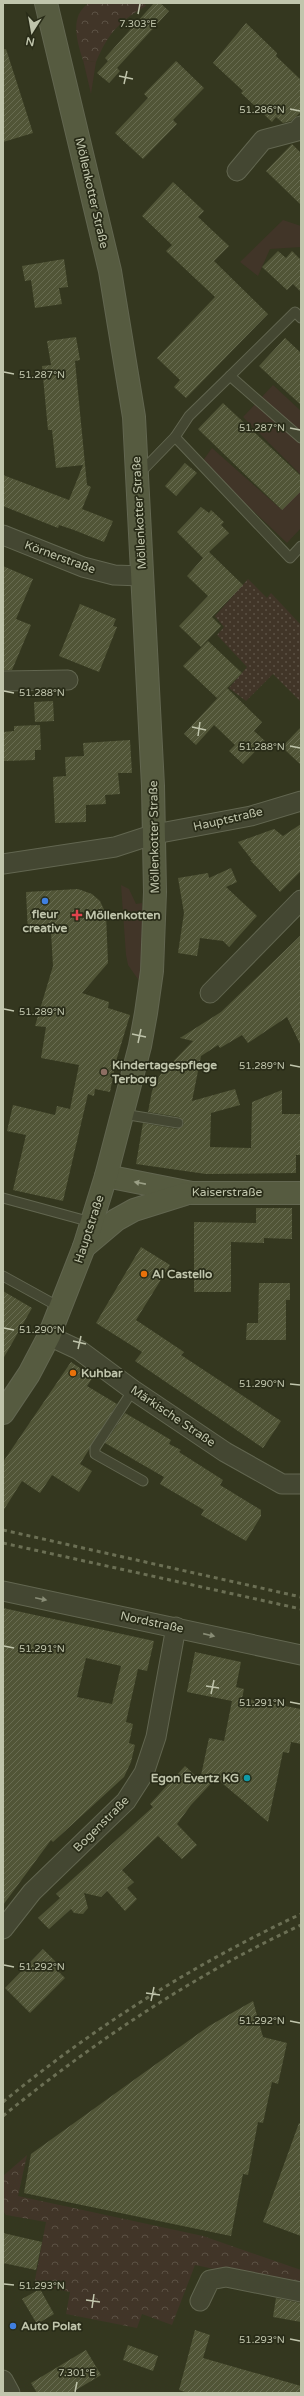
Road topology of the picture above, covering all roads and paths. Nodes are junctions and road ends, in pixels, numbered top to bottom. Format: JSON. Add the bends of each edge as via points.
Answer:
{"nodes":[{"id":1,"x":46,"y":3,"type":"edge"},
{"id":2,"x":301,"y":126,"type":"edge"},
{"id":3,"x":237,"y":171,"type":"dead end"},
{"id":4,"x":301,"y":318,"type":"edge"},
{"id":5,"x":230,"y":376,"type":"junction"},
{"id":6,"x":175,"y":437,"type":"junction"},
{"id":7,"x":301,"y":438,"type":"edge"},
{"id":8,"x":138,"y":475,"type":"junction"},
{"id":9,"x":3,"y":535,"type":"edge"},
{"id":10,"x":301,"y":546,"type":"edge"},
{"id":11,"x":142,"y":576,"type":"junction"},
{"id":12,"x":68,"y":680,"type":"dead end"},
{"id":13,"x":3,"y":681,"type":"edge"},
{"id":14,"x":301,"y":801,"type":"edge"},
{"id":15,"x":155,"y":834,"type":"junction"},
{"id":16,"x":3,"y":864,"type":"edge"},
{"id":17,"x":301,"y":900,"type":"edge"},
{"id":18,"x":210,"y":993,"type":"dead end"},
{"id":19,"x":142,"y":1032,"type":"joint"},
{"id":20,"x":123,"y":1114,"type":"junction"},
{"id":21,"x":178,"y":1123,"type":"dead end"},
{"id":22,"x":106,"y":1176,"type":"junction"},
{"id":23,"x":192,"y":1192,"type":"junction"},
{"id":24,"x":301,"y":1193,"type":"edge"},
{"id":25,"x":3,"y":1198,"type":"edge"},
{"id":26,"x":92,"y":1222,"type":"junction"},
{"id":27,"x":84,"y":1247,"type":"junction"},
{"id":28,"x":3,"y":1276,"type":"edge"},
{"id":29,"x":61,"y":1308,"type":"junction"},
{"id":30,"x":49,"y":1336,"type":"junction"},
{"id":31,"x":133,"y":1390,"type":"junction"},
{"id":32,"x":3,"y":1413,"type":"edge"},
{"id":33,"x":143,"y":1481,"type":"dead end"},
{"id":34,"x":301,"y":1484,"type":"edge"},
{"id":35,"x":3,"y":1591,"type":"edge"},
{"id":36,"x":176,"y":1627,"type":"junction"},
{"id":37,"x":301,"y":1655,"type":"edge"},
{"id":38,"x":3,"y":1929,"type":"edge"},
{"id":39,"x":301,"y":2292,"type":"edge"},
{"id":40,"x":200,"y":2301,"type":"dead end"},
{"id":41,"x":3,"y":2380,"type":"edge"},
{"id":42,"x":10,"y":2393,"type":"edge"}],
"edges":[{"from":1,"to":8,"type":"main road","name":"Möllenkotter Straße","via":[[110,271],[134,417]]},
{"from":2,"to":3,"type":"street","via":[[296,131],[263,140]]},
{"from":4,"to":5,"type":"lane","via":[[295,312]]},
{"from":5,"to":6,"type":"lane","via":[[189,416]]},
{"from":5,"to":7,"type":"lane"},
{"from":6,"to":8,"type":"lane"},
{"from":6,"to":10,"type":"lane","via":[[290,558]]},
{"from":8,"to":11,"type":"main road","name":"Möllenkotter Straße"},
{"from":9,"to":11,"type":"street","name":"Körnerstraße","via":[[82,567],[114,575]]},
{"from":11,"to":15,"type":"main road","name":"Möllenkotter Straße"},
{"from":12,"to":13,"type":"street"},
{"from":14,"to":15,"type":"street","name":"Hauptstraße","via":[[251,816]]},
{"from":15,"to":16,"type":"street","name":"Hauptstraße","via":[[115,847]]},
{"from":15,"to":19,"type":"main road","name":"Möllenkotter Straße","via":[[152,970]]},
{"from":17,"to":18,"type":"street"},
{"from":19,"to":20,"type":"main road","name":"Hauptstraße"},
{"from":20,"to":21,"type":"lane"},
{"from":20,"to":22,"type":"main road","name":"Hauptstraße"},
{"from":23,"to":22,"type":"main road","name":"Kaiserstraße","one_way":true},
{"from":22,"to":26,"type":"main road","name":"Hauptstraße"},
{"from":23,"to":24,"type":"main road","name":"Kaiserstraße"},
{"from":23,"to":27,"type":"main road","via":[[134,1210],[116,1220]]},
{"from":25,"to":26,"type":"lane"},
{"from":26,"to":27,"type":"main road","name":"Hauptstraße"},
{"from":27,"to":29,"type":"main road","name":"Hauptstraße"},
{"from":28,"to":29,"type":"lane"},
{"from":29,"to":30,"type":"main road","name":"Hauptstraße"},
{"from":30,"to":31,"type":"street","name":"Märkische Straße","via":[[79,1350]]},
{"from":30,"to":32,"type":"main road","name":"Hauptstraße","via":[[29,1374]]},
{"from":31,"to":33,"type":"lane","via":[[95,1448],[95,1454]]},
{"from":31,"to":34,"type":"street","name":"Märkische Straße","via":[[225,1452],[282,1484]]},
{"from":35,"to":36,"type":"street","name":"Nordstraße","one_way":true},
{"from":36,"to":37,"type":"street","name":"Nordstraße","one_way":true},
{"from":36,"to":38,"type":"street","name":"Bogenstraße","via":[[156,1737],[144,1773],[126,1801],[32,1892]]},
{"from":39,"to":40,"type":"street","via":[[226,2277],[210,2280]]},
{"from":41,"to":42,"type":"street"}]}
